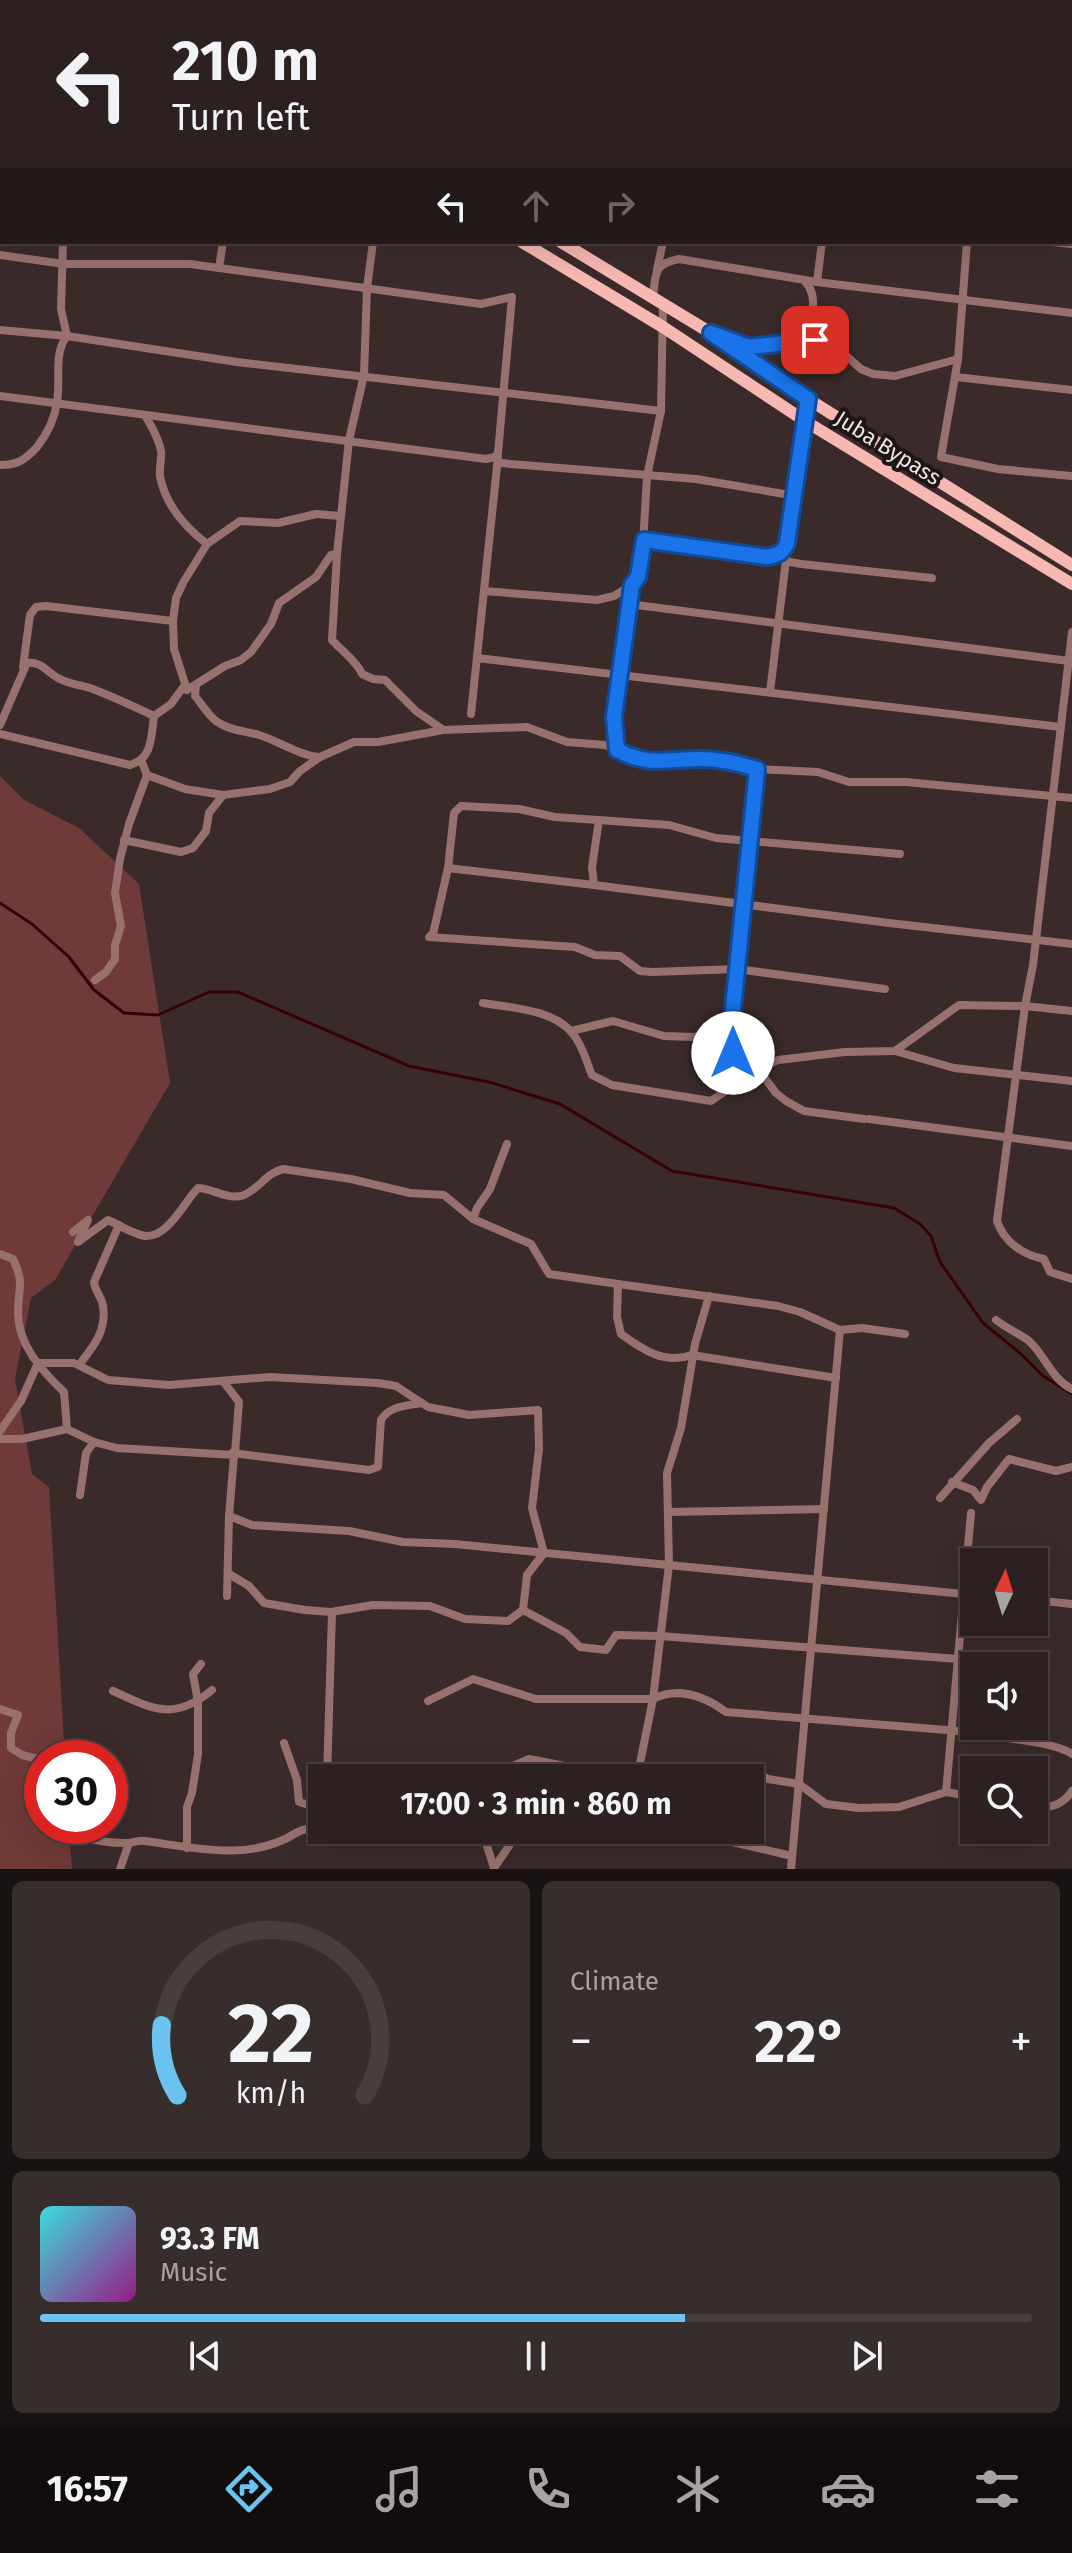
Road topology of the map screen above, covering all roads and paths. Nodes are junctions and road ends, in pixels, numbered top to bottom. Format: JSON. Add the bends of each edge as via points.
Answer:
{"nodes":[{"id":1,"x":63,"y":244,"type":"edge"},
{"id":2,"x":223,"y":244,"type":"edge"},
{"id":3,"x":373,"y":244,"type":"edge"},
{"id":4,"x":525,"y":244,"type":"edge"},
{"id":5,"x":564,"y":244,"type":"edge"},
{"id":6,"x":662,"y":244,"type":"edge"},
{"id":7,"x":822,"y":244,"type":"edge"},
{"id":8,"x":967,"y":244,"type":"edge"},
{"id":9,"x":0,"y":255,"type":"edge"},
{"id":10,"x":64,"y":264,"type":"junction"},
{"id":11,"x":219,"y":268,"type":"junction"},
{"id":12,"x":656,"y":270,"type":"junction"},
{"id":13,"x":804,"y":280,"type":"junction"},
{"id":14,"x":817,"y":282,"type":"junction"},
{"id":15,"x":367,"y":288,"type":"junction"},
{"id":16,"x":658,"y":300,"type":"junction"},
{"id":17,"x":962,"y":300,"type":"junction"},
{"id":18,"x":1072,"y":313,"type":"edge"},
{"id":19,"x":663,"y":327,"type":"junction"},
{"id":20,"x":0,"y":330,"type":"edge"},
{"id":21,"x":711,"y":333,"type":"junction"},
{"id":22,"x":67,"y":336,"type":"junction"},
{"id":23,"x":801,"y":343,"type":"junction"},
{"id":24,"x":958,"y":359,"type":"junction"},
{"id":25,"x":364,"y":375,"type":"junction"},
{"id":26,"x":956,"y":377,"type":"junction"},
{"id":27,"x":1072,"y":390,"type":"edge"},
{"id":28,"x":0,"y":396,"type":"edge"},
{"id":29,"x":808,"y":399,"type":"junction"},
{"id":30,"x":57,"y":403,"type":"junction"},
{"id":31,"x":661,"y":411,"type":"junction"},
{"id":32,"x":145,"y":415,"type":"junction"},
{"id":33,"x":805,"y":421,"type":"junction"},
{"id":34,"x":349,"y":440,"type":"junction"},
{"id":35,"x":498,"y":453,"type":"junction"},
{"id":36,"x":500,"y":463,"type":"dead end"},
{"id":37,"x":0,"y":465,"type":"edge"},
{"id":38,"x":647,"y":476,"type":"junction"},
{"id":39,"x":1072,"y":476,"type":"edge"},
{"id":40,"x":796,"y":496,"type":"junction"},
{"id":41,"x":340,"y":516,"type":"junction"},
{"id":42,"x":644,"y":540,"type":"junction"},
{"id":43,"x":207,"y":544,"type":"junction"},
{"id":44,"x":337,"y":554,"type":"junction"},
{"id":45,"x":782,"y":557,"type":"junction"},
{"id":46,"x":1072,"y":565,"type":"edge"},
{"id":47,"x":932,"y":578,"type":"dead end"},
{"id":48,"x":1072,"y":584,"type":"edge"},
{"id":49,"x":632,"y":585,"type":"junction"},
{"id":50,"x":484,"y":591,"type":"junction"},
{"id":51,"x":629,"y":604,"type":"junction"},
{"id":52,"x":173,"y":621,"type":"junction"},
{"id":53,"x":778,"y":624,"type":"junction"},
{"id":54,"x":1072,"y":632,"type":"edge"},
{"id":55,"x":477,"y":658,"type":"junction"},
{"id":56,"x":1069,"y":661,"type":"junction"},
{"id":57,"x":22,"y":672,"type":"junction"},
{"id":58,"x":621,"y":673,"type":"junction"},
{"id":59,"x":196,"y":685,"type":"junction"},
{"id":60,"x":184,"y":686,"type":"junction"},
{"id":61,"x":770,"y":692,"type":"junction"},
{"id":62,"x":471,"y":714,"type":"dead end"},
{"id":63,"x":154,"y":716,"type":"junction"},
{"id":64,"x":0,"y":725,"type":"edge"},
{"id":65,"x":1061,"y":727,"type":"junction"},
{"id":66,"x":443,"y":730,"type":"junction"},
{"id":67,"x":0,"y":734,"type":"edge"},
{"id":68,"x":617,"y":750,"type":"junction"},
{"id":69,"x":320,"y":757,"type":"junction"},
{"id":70,"x":142,"y":762,"type":"junction"},
{"id":71,"x":757,"y":769,"type":"junction"},
{"id":72,"x":147,"y":775,"type":"junction"},
{"id":73,"x":223,"y":795,"type":"junction"},
{"id":74,"x":1054,"y":796,"type":"junction"},
{"id":75,"x":1072,"y":798,"type":"edge"},
{"id":76,"x":599,"y":820,"type":"junction"},
{"id":77,"x":124,"y":840,"type":"junction"},
{"id":78,"x":750,"y":840,"type":"junction"},
{"id":79,"x":900,"y":854,"type":"dead end"},
{"id":80,"x":448,"y":868,"type":"junction"},
{"id":81,"x":594,"y":885,"type":"junction"},
{"id":82,"x":743,"y":904,"type":"junction"},
{"id":83,"x":1036,"y":940,"type":"junction"},
{"id":84,"x":1072,"y":944,"type":"edge"},
{"id":85,"x":737,"y":969,"type":"junction"},
{"id":86,"x":95,"y":980,"type":"dead end"},
{"id":87,"x":885,"y":989,"type":"dead end"},
{"id":88,"x":483,"y":1003,"type":"dead end"},
{"id":89,"x":1025,"y":1006,"type":"junction"},
{"id":90,"x":1072,"y":1011,"type":"edge"},
{"id":91,"x":732,"y":1018,"type":"junction"},
{"id":92,"x":571,"y":1031,"type":"junction"},
{"id":93,"x":706,"y":1033,"type":"junction"},
{"id":94,"x":731,"y":1047,"type":"junction"},
{"id":95,"x":895,"y":1051,"type":"junction"},
{"id":96,"x":758,"y":1069,"type":"junction"},
{"id":97,"x":1016,"y":1075,"type":"junction"},
{"id":98,"x":1072,"y":1081,"type":"edge"},
{"id":99,"x":1008,"y":1139,"type":"junction"},
{"id":100,"x":507,"y":1144,"type":"dead end"},
{"id":101,"x":1072,"y":1146,"type":"edge"},
{"id":102,"x":473,"y":1219,"type":"junction"},
{"id":103,"x":119,"y":1225,"type":"junction"},
{"id":104,"x":73,"y":1232,"type":"dead end"},
{"id":105,"x":0,"y":1254,"type":"edge"},
{"id":106,"x":1072,"y":1279,"type":"edge"},
{"id":107,"x":618,"y":1284,"type":"junction"},
{"id":108,"x":709,"y":1296,"type":"junction"},
{"id":109,"x":996,"y":1320,"type":"dead end"},
{"id":110,"x":840,"y":1330,"type":"junction"},
{"id":111,"x":905,"y":1334,"type":"dead end"},
{"id":112,"x":692,"y":1355,"type":"junction"},
{"id":113,"x":38,"y":1363,"type":"junction"},
{"id":114,"x":79,"y":1365,"type":"junction"},
{"id":115,"x":836,"y":1378,"type":"junction"},
{"id":116,"x":223,"y":1381,"type":"junction"},
{"id":117,"x":1072,"y":1389,"type":"edge"},
{"id":118,"x":421,"y":1403,"type":"junction"},
{"id":119,"x":1017,"y":1419,"type":"dead end"},
{"id":120,"x":67,"y":1429,"type":"junction"},
{"id":121,"x":0,"y":1431,"type":"edge"},
{"id":122,"x":0,"y":1439,"type":"edge"},
{"id":123,"x":94,"y":1442,"type":"junction"},
{"id":124,"x":117,"y":1448,"type":"junction"},
{"id":125,"x":235,"y":1453,"type":"junction"},
{"id":126,"x":1072,"y":1467,"type":"edge"},
{"id":127,"x":952,"y":1482,"type":"junction"},
{"id":128,"x":80,"y":1495,"type":"dead end"},
{"id":129,"x":940,"y":1498,"type":"dead end"},
{"id":130,"x":824,"y":1509,"type":"junction"},
{"id":131,"x":668,"y":1512,"type":"junction"},
{"id":132,"x":971,"y":1513,"type":"dead end"},
{"id":133,"x":229,"y":1516,"type":"junction"},
{"id":134,"x":968,"y":1548,"type":"edge"},
{"id":135,"x":544,"y":1553,"type":"junction"},
{"id":136,"x":669,"y":1565,"type":"junction"},
{"id":137,"x":229,"y":1574,"type":"junction"},
{"id":138,"x":818,"y":1580,"type":"junction"},
{"id":139,"x":960,"y":1594,"type":"edge"},
{"id":140,"x":227,"y":1596,"type":"dead end"},
{"id":141,"x":1048,"y":1601,"type":"edge"},
{"id":142,"x":1072,"y":1604,"type":"edge"},
{"id":143,"x":523,"y":1610,"type":"junction"},
{"id":144,"x":332,"y":1612,"type":"junction"},
{"id":145,"x":660,"y":1636,"type":"junction"},
{"id":146,"x":960,"y":1636,"type":"edge"},
{"id":147,"x":811,"y":1648,"type":"junction"},
{"id":148,"x":958,"y":1659,"type":"junction"},
{"id":149,"x":201,"y":1664,"type":"dead end"},
{"id":150,"x":212,"y":1690,"type":"dead end"},
{"id":151,"x":113,"y":1691,"type":"dead end"},
{"id":152,"x":653,"y":1699,"type":"junction"},
{"id":153,"x":428,"y":1701,"type":"dead end"},
{"id":154,"x":198,"y":1702,"type":"junction"},
{"id":155,"x":0,"y":1709,"type":"edge"},
{"id":156,"x":805,"y":1717,"type":"junction"},
{"id":157,"x":951,"y":1731,"type":"junction"},
{"id":158,"x":284,"y":1743,"type":"dead end"},
{"id":159,"x":1072,"y":1754,"type":"edge"},
{"id":160,"x":24,"y":1756,"type":"edge"},
{"id":161,"x":327,"y":1764,"type":"edge"},
{"id":162,"x":517,"y":1764,"type":"edge"},
{"id":163,"x":555,"y":1764,"type":"edge"},
{"id":164,"x":639,"y":1764,"type":"edge"},
{"id":165,"x":764,"y":1777,"type":"edge"},
{"id":166,"x":799,"y":1784,"type":"junction"},
{"id":167,"x":1072,"y":1791,"type":"edge"},
{"id":168,"x":946,"y":1792,"type":"junction"},
{"id":169,"x":960,"y":1794,"type":"edge"},
{"id":170,"x":308,"y":1806,"type":"edge"},
{"id":171,"x":1048,"y":1808,"type":"edge"},
{"id":172,"x":308,"y":1830,"type":"edge"},
{"id":173,"x":129,"y":1843,"type":"joint"},
{"id":174,"x":486,"y":1844,"type":"edge"},
{"id":175,"x":510,"y":1844,"type":"edge"},
{"id":176,"x":740,"y":1844,"type":"edge"},
{"id":177,"x":187,"y":1848,"type":"junction"},
{"id":178,"x":792,"y":1856,"type":"junction"},
{"id":179,"x":494,"y":1868,"type":"edge"},
{"id":180,"x":120,"y":1869,"type":"edge"},
{"id":181,"x":791,"y":1869,"type":"edge"}],
"edges":[{"from":1,"to":10,"type":"street"},
{"from":2,"to":11,"type":"street"},
{"from":3,"to":15,"type":"street"},
{"from":4,"to":19,"type":"main road","name":"Juba Bypass"},
{"from":5,"to":16,"type":"main road","name":"Juba Bypass"},
{"from":6,"to":12,"type":"street"},
{"from":7,"to":14,"type":"street"},
{"from":8,"to":17,"type":"street"},
{"from":9,"to":10,"type":"street"},
{"from":10,"to":11,"type":"street"},
{"from":10,"to":22,"type":"street","via":[[61,309]]},
{"from":11,"to":15,"type":"street"},
{"from":12,"to":13,"type":"street","via":[[679,259]]},
{"from":12,"to":16,"type":"street"},
{"from":13,"to":14,"type":"street"},
{"from":13,"to":23,"type":"street","via":[[814,301]]},
{"from":14,"to":17,"type":"street"},
{"from":15,"to":25,"type":"street"},
{"from":15,"to":35,"type":"street","via":[[481,304],[512,297]]},
{"from":16,"to":19,"type":"street"},
{"from":16,"to":21,"type":"main road","name":"Juba Bypass"},
{"from":17,"to":18,"type":"street"},
{"from":17,"to":24,"type":"street"},
{"from":19,"to":31,"type":"street"},
{"from":19,"to":33,"type":"main road","name":"Juba Bypass"},
{"from":20,"to":22,"type":"street"},
{"from":21,"to":23,"type":"street","via":[[749,347]]},
{"from":21,"to":29,"type":"main road","name":"Juba Bypass"},
{"from":22,"to":25,"type":"street"},
{"from":22,"to":30,"type":"street","via":[[60,344]]},
{"from":23,"to":24,"type":"street","via":[[831,344],[873,374],[895,376]]},
{"from":24,"to":26,"type":"street"},
{"from":25,"to":31,"type":"street"},
{"from":25,"to":34,"type":"street"},
{"from":26,"to":27,"type":"street"},
{"from":26,"to":39,"type":"street","via":[[941,457]]},
{"from":28,"to":30,"type":"street"},
{"from":29,"to":33,"type":"street"},
{"from":29,"to":46,"type":"main road","name":"Juba Bypass"},
{"from":30,"to":32,"type":"street"},
{"from":30,"to":37,"type":"street","via":[[47,434],[23,462]]},
{"from":31,"to":38,"type":"street"},
{"from":32,"to":34,"type":"street"},
{"from":32,"to":43,"type":"street","via":[[157,436],[165,494],[185,528]]},
{"from":33,"to":40,"type":"street"},
{"from":33,"to":48,"type":"main road","name":"Juba Bypass"},
{"from":34,"to":35,"type":"street","via":[[486,459]]},
{"from":34,"to":41,"type":"street"},
{"from":35,"to":50,"type":"street"},
{"from":36,"to":38,"type":"street"},
{"from":38,"to":40,"type":"street"},
{"from":38,"to":42,"type":"street"},
{"from":40,"to":45,"type":"street"},
{"from":41,"to":43,"type":"street","via":[[240,521]]},
{"from":41,"to":44,"type":"street"},
{"from":42,"to":45,"type":"street"},
{"from":42,"to":49,"type":"street"},
{"from":43,"to":52,"type":"street","via":[[179,590]]},
{"from":44,"to":59,"type":"street","via":[[316,577],[279,603],[251,652]]},
{"from":44,"to":66,"type":"street","via":[[332,640],[362,674],[385,680]]},
{"from":45,"to":47,"type":"street","via":[[801,564]]},
{"from":45,"to":53,"type":"street"},
{"from":49,"to":50,"type":"street","via":[[597,600]]},
{"from":49,"to":51,"type":"street"},
{"from":50,"to":55,"type":"street"},
{"from":51,"to":53,"type":"street"},
{"from":51,"to":58,"type":"street"},
{"from":52,"to":57,"type":"street","via":[[36,607],[30,615]]},
{"from":52,"to":60,"type":"street"},
{"from":53,"to":56,"type":"street"},
{"from":53,"to":61,"type":"street"},
{"from":54,"to":56,"type":"street"},
{"from":55,"to":58,"type":"street"},
{"from":55,"to":62,"type":"street"},
{"from":56,"to":65,"type":"street"},
{"from":57,"to":63,"type":"street","via":[[27,663],[41,664],[69,683]]},
{"from":57,"to":64,"type":"street"},
{"from":58,"to":61,"type":"street"},
{"from":58,"to":68,"type":"street","via":[[613,729]]},
{"from":59,"to":60,"type":"street","via":[[187,690]]},
{"from":59,"to":69,"type":"street","via":[[195,696],[216,721]]},
{"from":60,"to":63,"type":"street"},
{"from":61,"to":65,"type":"street"},
{"from":63,"to":70,"type":"street"},
{"from":65,"to":74,"type":"street"},
{"from":66,"to":68,"type":"street","via":[[527,727],[567,742]]},
{"from":66,"to":69,"type":"street","via":[[354,742]]},
{"from":67,"to":70,"type":"street","via":[[130,765]]},
{"from":68,"to":71,"type":"street","via":[[646,762],[730,761]]},
{"from":69,"to":73,"type":"street","via":[[290,782]]},
{"from":70,"to":72,"type":"street"},
{"from":71,"to":74,"type":"street","via":[[818,772],[849,782]]},
{"from":71,"to":78,"type":"street"},
{"from":72,"to":73,"type":"street"},
{"from":72,"to":77,"type":"street"},
{"from":73,"to":77,"type":"street","via":[[193,848],[181,852]]},
{"from":74,"to":75,"type":"street"},
{"from":74,"to":83,"type":"street"},
{"from":76,"to":78,"type":"street","via":[[669,825],[716,838]]},
{"from":76,"to":80,"type":"street","via":[[461,806],[454,813]]},
{"from":76,"to":81,"type":"street"},
{"from":77,"to":86,"type":"street","via":[[115,893],[121,926],[115,959]]},
{"from":78,"to":79,"type":"street"},
{"from":78,"to":82,"type":"street"},
{"from":80,"to":81,"type":"street"},
{"from":80,"to":85,"type":"street","via":[[429,937],[575,947],[620,956],[640,971]]},
{"from":81,"to":82,"type":"street"},
{"from":82,"to":83,"type":"street"},
{"from":82,"to":85,"type":"street"},
{"from":83,"to":84,"type":"street"},
{"from":83,"to":89,"type":"street"},
{"from":85,"to":87,"type":"street"},
{"from":85,"to":91,"type":"street"},
{"from":88,"to":92,"type":"street","via":[[544,1015]]},
{"from":89,"to":90,"type":"street"},
{"from":89,"to":95,"type":"street","via":[[959,1005]]},
{"from":89,"to":97,"type":"street"},
{"from":91,"to":93,"type":"street"},
{"from":91,"to":94,"type":"street"},
{"from":92,"to":93,"type":"street","via":[[613,1021],[664,1036]]},
{"from":92,"to":96,"type":"street","via":[[592,1075],[612,1085],[711,1101]]},
{"from":93,"to":94,"type":"street"},
{"from":94,"to":96,"type":"street","via":[[737,1058]]},
{"from":95,"to":96,"type":"street","via":[[792,1057]]},
{"from":95,"to":97,"type":"street","via":[[954,1068]]},
{"from":96,"to":99,"type":"street","via":[[776,1093],[804,1111]]},
{"from":97,"to":98,"type":"street"},
{"from":97,"to":99,"type":"street"},
{"from":99,"to":101,"type":"street"},
{"from":99,"to":106,"type":"street","via":[[997,1221],[1001,1233],[1044,1259],[1050,1272]]},
{"from":100,"to":102,"type":"street"},
{"from":102,"to":103,"type":"street","via":[[444,1195],[283,1169],[245,1195],[198,1188],[155,1235]]},
{"from":102,"to":107,"type":"street","via":[[531,1244],[549,1274]]},
{"from":103,"to":104,"type":"street","via":[[108,1220],[78,1242],[88,1220]]},
{"from":103,"to":114,"type":"street","via":[[94,1282],[103,1304],[102,1329]]},
{"from":105,"to":113,"type":"street","via":[[13,1259],[22,1278],[22,1340]]},
{"from":107,"to":108,"type":"street"},
{"from":107,"to":112,"type":"street","via":[[621,1334],[648,1354]]},
{"from":108,"to":110,"type":"street","via":[[790,1309]]},
{"from":108,"to":112,"type":"street"},
{"from":109,"to":117,"type":"street","via":[[1028,1340]]},
{"from":110,"to":111,"type":"street"},
{"from":110,"to":115,"type":"street"},
{"from":112,"to":115,"type":"street"},
{"from":112,"to":131,"type":"street","via":[[681,1428],[667,1473]]},
{"from":113,"to":114,"type":"street"},
{"from":113,"to":120,"type":"street","via":[[64,1392]]},
{"from":113,"to":121,"type":"street"},
{"from":114,"to":116,"type":"street","via":[[108,1380],[169,1385]]},
{"from":115,"to":130,"type":"street"},
{"from":116,"to":118,"type":"street","via":[[270,1377],[378,1383],[409,1392]]},
{"from":116,"to":125,"type":"street","via":[[239,1402]]},
{"from":118,"to":125,"type":"street","via":[[385,1414],[378,1467],[369,1470]]},
{"from":118,"to":135,"type":"street","via":[[469,1415],[538,1410],[532,1508]]},
{"from":119,"to":127,"type":"street"},
{"from":120,"to":122,"type":"street"},
{"from":120,"to":123,"type":"street"},
{"from":123,"to":124,"type":"street"},
{"from":123,"to":128,"type":"street","via":[[86,1453]]},
{"from":124,"to":125,"type":"street"},
{"from":124,"to":133,"type":"street","via":[[234,1455]]},
{"from":126,"to":127,"type":"street","via":[[1056,1471],[1009,1459],[981,1500],[973,1490]]},
{"from":127,"to":129,"type":"street"},
{"from":130,"to":131,"type":"street"},
{"from":130,"to":138,"type":"street"},
{"from":131,"to":136,"type":"street"},
{"from":132,"to":134,"type":"street"},
{"from":133,"to":135,"type":"street","via":[[252,1525]]},
{"from":133,"to":137,"type":"street"},
{"from":135,"to":136,"type":"street"},
{"from":135,"to":143,"type":"street","via":[[527,1575]]},
{"from":136,"to":138,"type":"street"},
{"from":136,"to":145,"type":"street"},
{"from":137,"to":140,"type":"street"},
{"from":137,"to":144,"type":"street","via":[[264,1603]]},
{"from":138,"to":139,"type":"street"},
{"from":138,"to":147,"type":"street"},
{"from":141,"to":142,"type":"street"},
{"from":143,"to":144,"type":"street","via":[[508,1621],[465,1619],[430,1606],[373,1605]]},
{"from":143,"to":145,"type":"street","via":[[566,1633],[580,1647],[606,1650],[616,1635]]},
{"from":144,"to":161,"type":"street"},
{"from":145,"to":147,"type":"street"},
{"from":145,"to":152,"type":"street"},
{"from":146,"to":148,"type":"street"},
{"from":147,"to":148,"type":"street"},
{"from":147,"to":156,"type":"street"},
{"from":148,"to":157,"type":"street"},
{"from":149,"to":154,"type":"street","via":[[193,1674]]},
{"from":150,"to":154,"type":"street"},
{"from":151,"to":154,"type":"street","via":[[177,1711]]},
{"from":152,"to":153,"type":"street","via":[[536,1699],[473,1679]]},
{"from":152,"to":156,"type":"street","via":[[669,1691],[706,1698],[726,1712]]},
{"from":152,"to":164,"type":"street"},
{"from":154,"to":177,"type":"street"},
{"from":155,"to":160,"type":"street","via":[[18,1715],[11,1748]]},
{"from":156,"to":157,"type":"street"},
{"from":156,"to":166,"type":"street"},
{"from":157,"to":159,"type":"street","via":[[1031,1742]]},
{"from":157,"to":168,"type":"street"},
{"from":158,"to":170,"type":"street","via":[[299,1802]]},
{"from":162,"to":163,"type":"street","via":[[529,1759]]},
{"from":165,"to":166,"type":"street"},
{"from":166,"to":168,"type":"street","via":[[826,1804],[859,1808],[899,1807]]},
{"from":166,"to":178,"type":"street"},
{"from":167,"to":171,"type":"street"},
{"from":168,"to":169,"type":"street"},
{"from":172,"to":177,"type":"street","via":[[268,1847]]},
{"from":173,"to":177,"type":"street"},
{"from":173,"to":180,"type":"street"},
{"from":174,"to":179,"type":"street"},
{"from":175,"to":179,"type":"street"},
{"from":176,"to":178,"type":"street"},
{"from":178,"to":181,"type":"street"}]}
